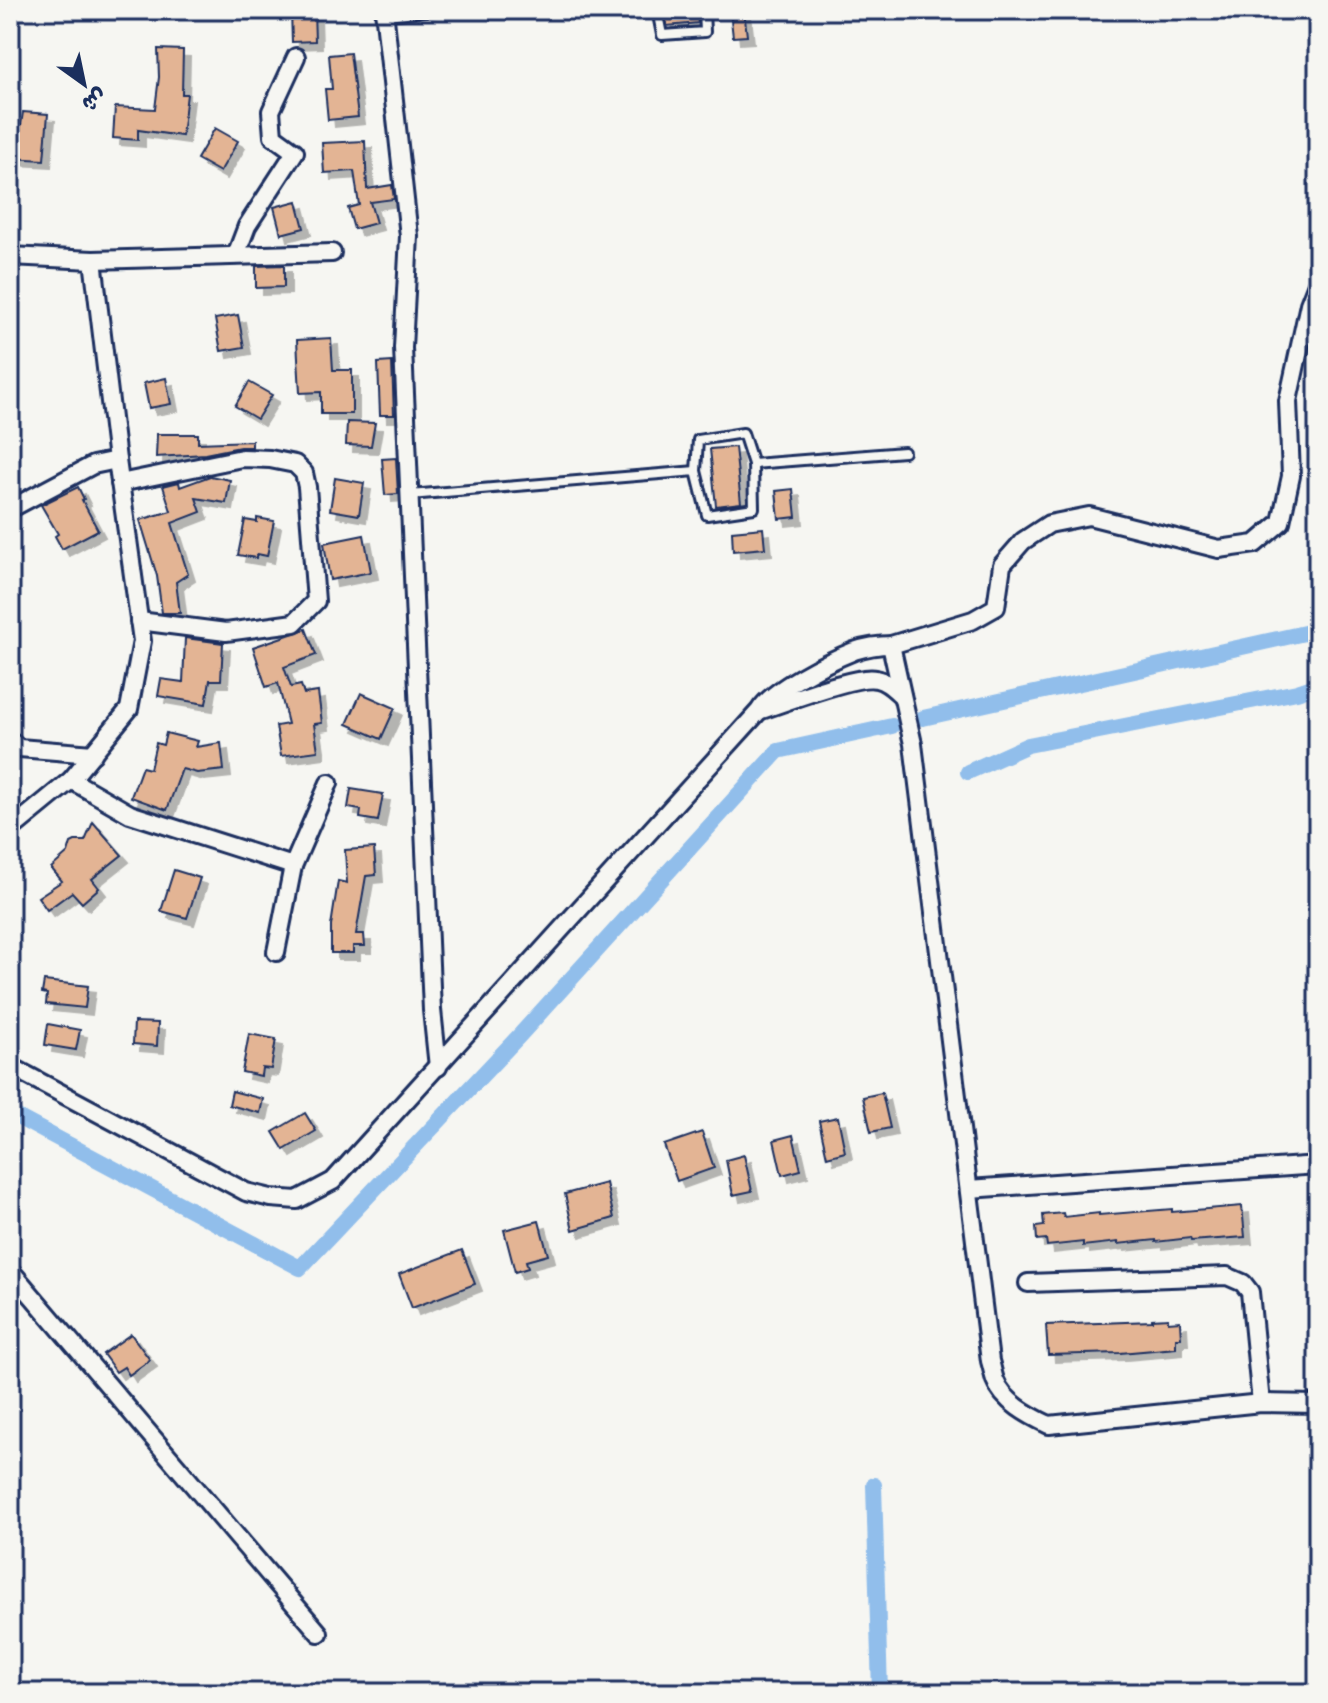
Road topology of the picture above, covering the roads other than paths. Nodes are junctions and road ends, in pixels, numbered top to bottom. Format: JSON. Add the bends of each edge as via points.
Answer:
{"nodes":[{"id":1,"x":438,"y":10,"type":"edge"},
{"id":2,"x":657,"y":10,"type":"edge"},
{"id":3,"x":704,"y":10,"type":"edge"},
{"id":4,"x":384,"y":13,"type":"edge"},
{"id":5,"x":296,"y":57,"type":"dead end"},
{"id":6,"x":332,"y":253,"type":"dead end"},
{"id":7,"x":236,"y":255,"type":"junction"},
{"id":8,"x":10,"y":256,"type":"edge"},
{"id":9,"x":93,"y":260,"type":"junction"},
{"id":10,"x":1318,"y":281,"type":"edge"},
{"id":11,"x":904,"y":452,"type":"dead end"},
{"id":12,"x":117,"y":460,"type":"junction"},
{"id":13,"x":753,"y":464,"type":"junction"},
{"id":14,"x":696,"y":471,"type":"junction"},
{"id":15,"x":120,"y":483,"type":"junction"},
{"id":16,"x":409,"y":495,"type":"junction"},
{"id":17,"x":10,"y":509,"type":"edge"},
{"id":18,"x":139,"y":621,"type":"junction"},
{"id":19,"x":891,"y":645,"type":"junction"},
{"id":20,"x":902,"y":696,"type":"junction"},
{"id":21,"x":759,"y":711,"type":"junction"},
{"id":22,"x":10,"y":740,"type":"edge"},
{"id":23,"x":93,"y":754,"type":"junction"},
{"id":24,"x":71,"y":780,"type":"junction"},
{"id":25,"x":329,"y":783,"type":"dead end"},
{"id":26,"x":10,"y":830,"type":"edge"},
{"id":27,"x":293,"y":866,"type":"junction"},
{"id":28,"x":276,"y":952,"type":"dead end"},
{"id":29,"x":10,"y":1066,"type":"edge"},
{"id":30,"x":438,"y":1067,"type":"junction"},
{"id":31,"x":1318,"y":1165,"type":"edge"},
{"id":32,"x":969,"y":1189,"type":"junction"},
{"id":33,"x":10,"y":1270,"type":"edge"},
{"id":34,"x":1028,"y":1283,"type":"dead end"},
{"id":35,"x":1261,"y":1403,"type":"junction"},
{"id":36,"x":1318,"y":1404,"type":"edge"},
{"id":37,"x":319,"y":1633,"type":"dead end"}],
"edges":[{"from":1,"to":4,"type":"lane"},
{"from":2,"to":3,"type":"lane","via":[[662,35],[705,32]]},
{"from":4,"to":16,"type":"street","via":[[409,236],[403,348]]},
{"from":5,"to":7,"type":"street","via":[[271,111],[273,136],[295,152],[247,226]]},
{"from":6,"to":7,"type":"street"},
{"from":7,"to":9,"type":"street"},
{"from":8,"to":9,"type":"street"},
{"from":9,"to":12,"type":"street"},
{"from":10,"to":19,"type":"street","via":[[1288,401],[1291,476],[1281,522],[1255,544],[1219,549],[1089,516],[1049,524],[1023,541],[1002,565],[996,607],[973,620]]},
{"from":11,"to":13,"type":"lane"},
{"from":12,"to":15,"type":"street"},
{"from":12,"to":17,"type":"street","via":[[93,465]]},
{"from":13,"to":14,"type":"lane","via":[[743,433],[698,440]]},
{"from":13,"to":14,"type":"lane","via":[[754,508],[707,515]]},
{"from":14,"to":16,"type":"lane"},
{"from":15,"to":18,"type":"street"},
{"from":15,"to":18,"type":"street","via":[[242,458],[295,464],[307,487],[316,601],[294,623],[226,632]]},
{"from":16,"to":30,"type":"street"},
{"from":18,"to":23,"type":"street","via":[[142,641],[129,709]]},
{"from":19,"to":20,"type":"street"},
{"from":19,"to":21,"type":"street","via":[[854,651],[805,676]]},
{"from":20,"to":21,"type":"street","via":[[880,679],[860,678]]},
{"from":20,"to":32,"type":"street","via":[[913,744]]},
{"from":21,"to":30,"type":"street"},
{"from":22,"to":23,"type":"street","via":[[19,748]]},
{"from":23,"to":24,"type":"street"},
{"from":24,"to":26,"type":"street"},
{"from":24,"to":27,"type":"street","via":[[130,814]]},
{"from":25,"to":27,"type":"street"},
{"from":27,"to":28,"type":"street"},
{"from":29,"to":30,"type":"street","via":[[246,1192],[297,1200],[333,1181]]},
{"from":31,"to":32,"type":"street"},
{"from":32,"to":35,"type":"street","via":[[990,1361],[996,1383],[1028,1414],[1049,1425]]},
{"from":33,"to":37,"type":"street"},
{"from":34,"to":35,"type":"street","via":[[1227,1276],[1243,1283],[1250,1292]]},
{"from":35,"to":36,"type":"street"}]}
